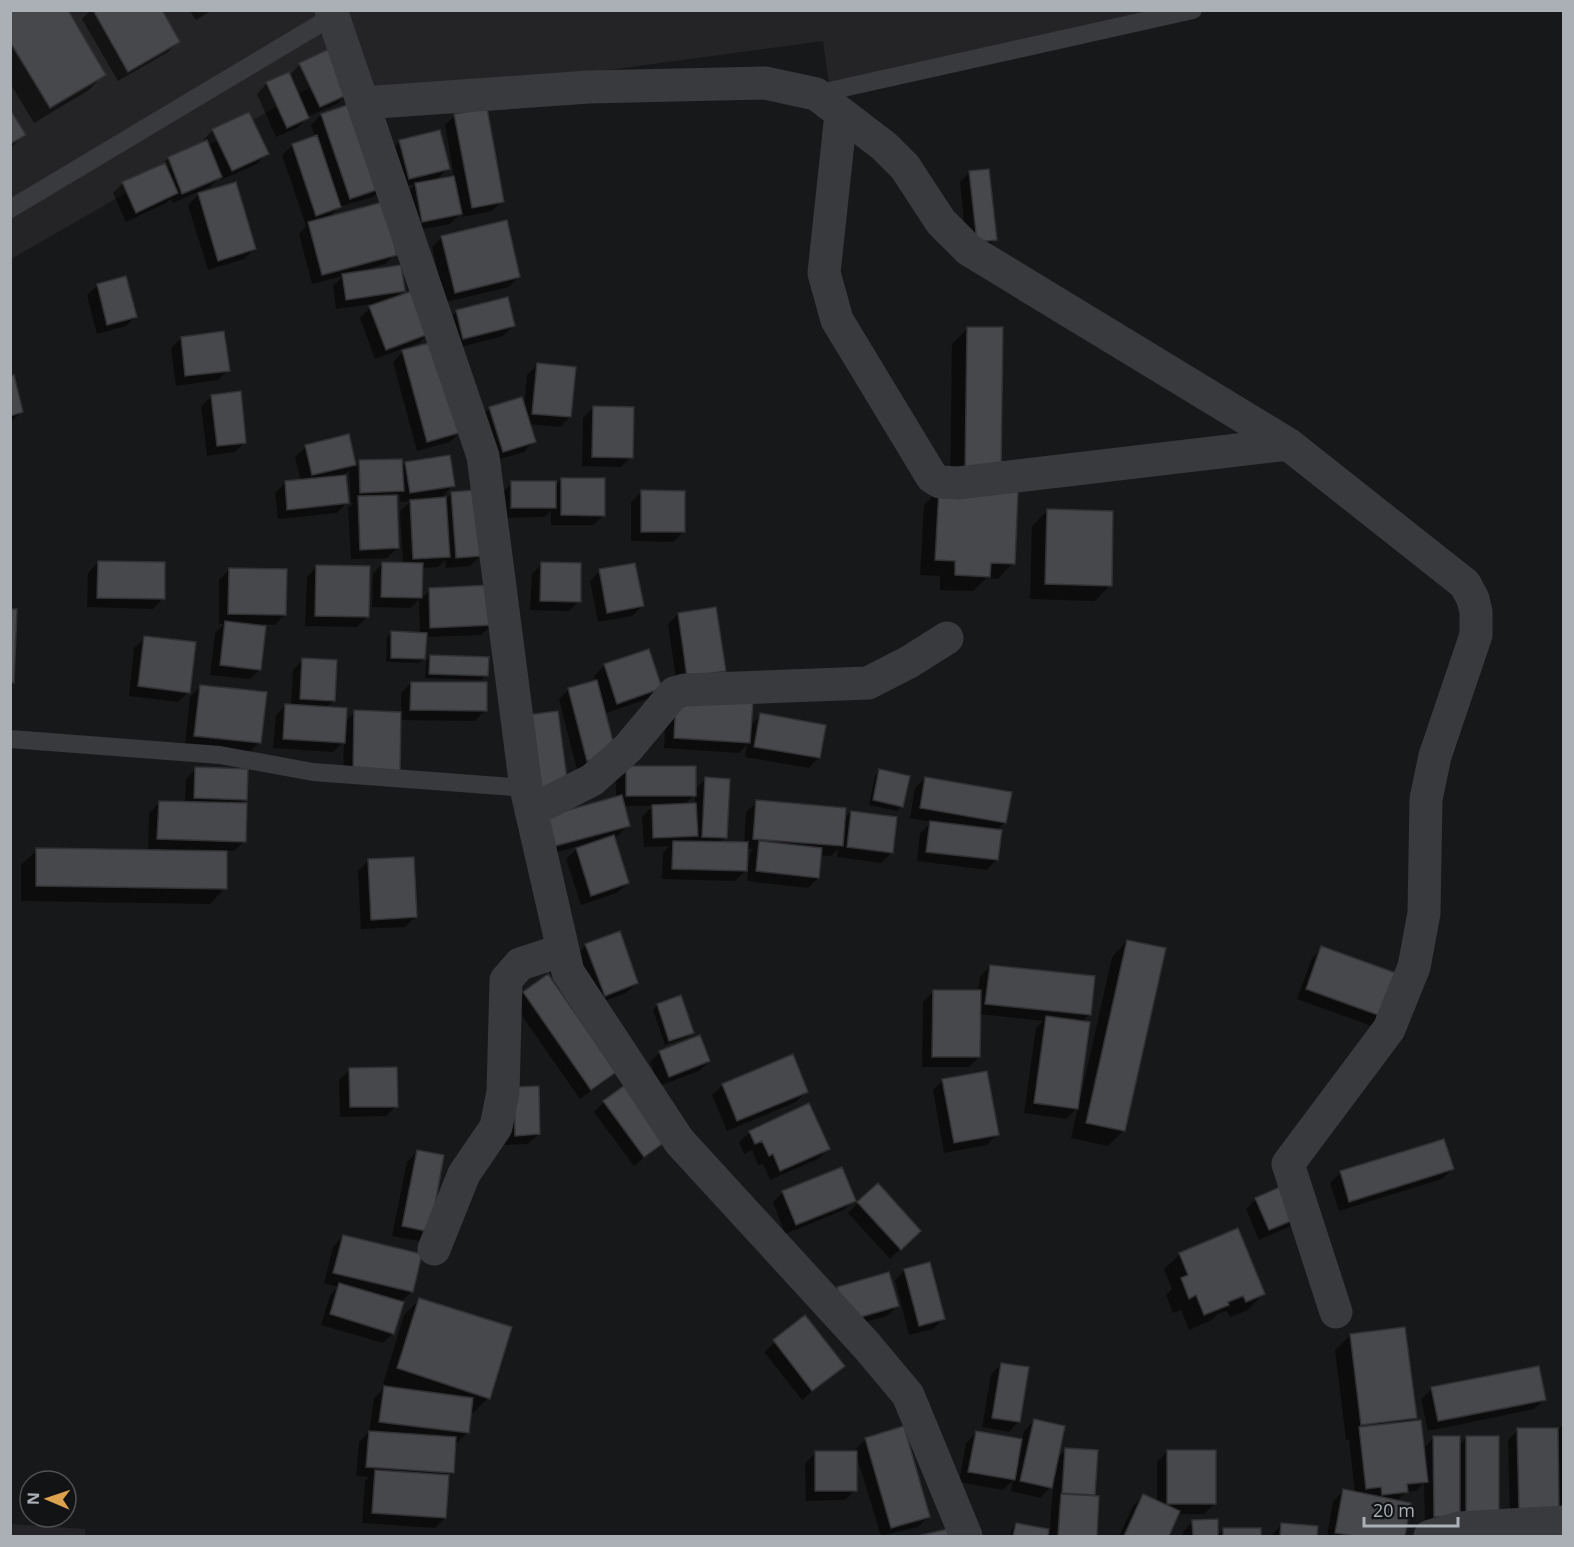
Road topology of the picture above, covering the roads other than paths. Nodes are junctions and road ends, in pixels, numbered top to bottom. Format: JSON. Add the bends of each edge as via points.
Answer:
{"nodes":[{"id":1,"x":1193,"y":10,"type":"edge"},
{"id":2,"x":332,"y":13,"type":"edge"},
{"id":3,"x":363,"y":103,"type":"junction"},
{"id":4,"x":829,"y":104,"type":"junction"},
{"id":5,"x":10,"y":209,"type":"edge"},
{"id":6,"x":1288,"y":444,"type":"junction"},
{"id":7,"x":947,"y":638,"type":"dead end"},
{"id":8,"x":10,"y":739,"type":"edge"},
{"id":9,"x":529,"y":799,"type":"junction"},
{"id":10,"x":563,"y":950,"type":"junction"},
{"id":11,"x":434,"y":1249,"type":"dead end"},
{"id":12,"x":1336,"y":1312,"type":"dead end"},
{"id":13,"x":1563,"y":1522,"type":"edge"},
{"id":14,"x":966,"y":1536,"type":"edge"},
{"id":15,"x":1430,"y":1536,"type":"edge"}],
"edges":[{"from":1,"to":4,"type":"lane"},
{"from":2,"to":3,"type":"street"},
{"from":2,"to":5,"type":"lane"},
{"from":3,"to":4,"type":"street","via":[[589,87],[765,83]]},
{"from":3,"to":9,"type":"street","via":[[483,456]]},
{"from":4,"to":6,"type":"street","via":[[905,166],[941,222],[969,250]]},
{"from":4,"to":6,"type":"street","via":[[824,273],[830,297],[837,320],[932,477],[940,482],[958,483]]},
{"from":6,"to":12,"type":"street","via":[[1465,584],[1476,612],[1476,635],[1435,756],[1426,799],[1424,913],[1414,967],[1389,1029],[1288,1164]]},
{"from":7,"to":9,"type":"street","via":[[868,683],[674,693],[628,748],[592,780]]},
{"from":8,"to":9,"type":"lane","via":[[220,755],[313,772]]},
{"from":9,"to":10,"type":"street"},
{"from":10,"to":11,"type":"street","via":[[520,964],[506,980],[503,1092],[496,1127],[464,1174]]},
{"from":10,"to":14,"type":"street","via":[[568,972],[680,1141],[908,1395]]},
{"from":13,"to":15,"type":"street","via":[[1458,1528]]}]}
